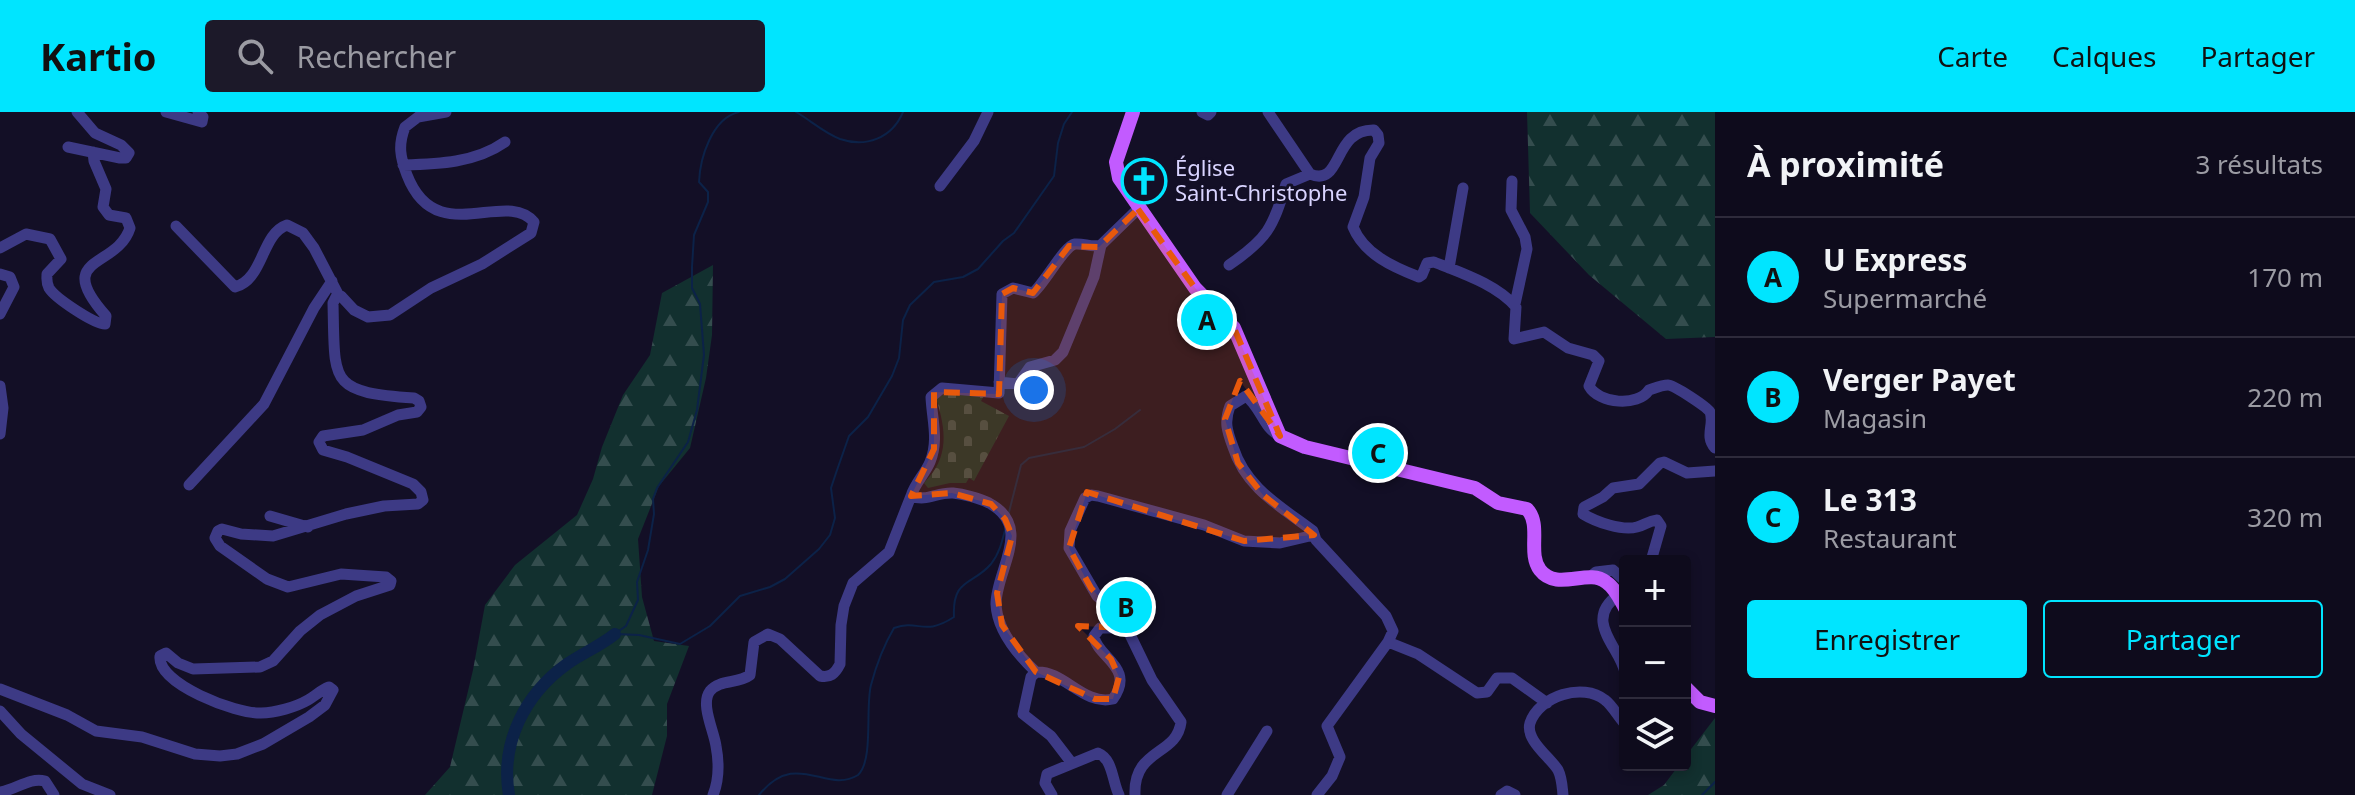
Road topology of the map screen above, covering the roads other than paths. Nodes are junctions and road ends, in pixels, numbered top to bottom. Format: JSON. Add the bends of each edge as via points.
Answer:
{"nodes":[{"id":1,"x":77,"y":112,"type":"edge"},
{"id":2,"x":166,"y":112,"type":"edge"},
{"id":3,"x":198,"y":112,"type":"edge"},
{"id":4,"x":446,"y":112,"type":"edge"},
{"id":5,"x":988,"y":112,"type":"edge"},
{"id":6,"x":1133,"y":112,"type":"edge"},
{"id":7,"x":1202,"y":112,"type":"edge"},
{"id":8,"x":1211,"y":112,"type":"edge"},
{"id":9,"x":1268,"y":112,"type":"edge"},
{"id":10,"x":505,"y":142,"type":"dead end"},
{"id":11,"x":68,"y":147,"type":"dead end"},
{"id":12,"x":93,"y":152,"type":"junction"},
{"id":13,"x":403,"y":165,"type":"junction"},
{"id":14,"x":1310,"y":174,"type":"junction"},
{"id":15,"x":1512,"y":181,"type":"dead end"},
{"id":16,"x":940,"y":186,"type":"dead end"},
{"id":17,"x":1463,"y":188,"type":"dead end"},
{"id":18,"x":1138,"y":209,"type":"junction"},
{"id":19,"x":176,"y":226,"type":"dead end"},
{"id":20,"x":1101,"y":245,"type":"junction"},
{"id":21,"x":0,"y":248,"type":"edge"},
{"id":22,"x":1229,"y":265,"type":"dead end"},
{"id":23,"x":1449,"y":268,"type":"junction"},
{"id":24,"x":0,"y":274,"type":"edge"},
{"id":25,"x":332,"y":281,"type":"junction"},
{"id":26,"x":339,"y":296,"type":"junction"},
{"id":27,"x":1515,"y":304,"type":"junction"},
{"id":28,"x":0,"y":314,"type":"edge"},
{"id":29,"x":999,"y":382,"type":"junction"},
{"id":30,"x":0,"y":386,"type":"edge"},
{"id":31,"x":0,"y":434,"type":"edge"},
{"id":32,"x":1280,"y":436,"type":"junction"},
{"id":33,"x":1715,"y":448,"type":"edge"},
{"id":34,"x":1715,"y":471,"type":"edge"},
{"id":35,"x":189,"y":485,"type":"dead end"},
{"id":36,"x":911,"y":496,"type":"junction"},
{"id":37,"x":270,"y":516,"type":"dead end"},
{"id":38,"x":309,"y":527,"type":"junction"},
{"id":39,"x":1314,"y":535,"type":"junction"},
{"id":40,"x":1653,"y":555,"type":"edge"},
{"id":41,"x":1619,"y":576,"type":"edge"},
{"id":42,"x":1589,"y":578,"type":"junction"},
{"id":43,"x":1619,"y":598,"type":"edge"},
{"id":44,"x":1619,"y":602,"type":"edge"},
{"id":45,"x":1127,"y":628,"type":"junction"},
{"id":46,"x":1388,"y":642,"type":"junction"},
{"id":47,"x":1619,"y":658,"type":"edge"},
{"id":48,"x":1036,"y":672,"type":"junction"},
{"id":49,"x":0,"y":689,"type":"edge"},
{"id":50,"x":1691,"y":693,"type":"edge"},
{"id":51,"x":1547,"y":703,"type":"junction"},
{"id":52,"x":1715,"y":706,"type":"edge"},
{"id":53,"x":0,"y":711,"type":"edge"},
{"id":54,"x":1619,"y":717,"type":"edge"},
{"id":55,"x":1267,"y":731,"type":"dead end"},
{"id":56,"x":1071,"y":762,"type":"junction"},
{"id":57,"x":0,"y":792,"type":"edge"},
{"id":58,"x":54,"y":795,"type":"edge"},
{"id":59,"x":110,"y":795,"type":"edge"},
{"id":60,"x":713,"y":795,"type":"edge"},
{"id":61,"x":1052,"y":795,"type":"edge"},
{"id":62,"x":1119,"y":795,"type":"edge"},
{"id":63,"x":1135,"y":795,"type":"edge"},
{"id":64,"x":1227,"y":795,"type":"edge"},
{"id":65,"x":1317,"y":795,"type":"edge"},
{"id":66,"x":1501,"y":795,"type":"edge"},
{"id":67,"x":1515,"y":795,"type":"edge"},
{"id":68,"x":1563,"y":795,"type":"edge"}],
"edges":[{"from":1,"to":12,"type":"street","via":[[95,133],[129,153],[120,158]]},
{"from":2,"to":3,"type":"street","via":[[202,122]]},
{"from":4,"to":13,"type":"street","via":[[418,117],[405,127],[399,151]]},
{"from":5,"to":16,"type":"street","via":[[974,141]]},
{"from":6,"to":18,"type":"main road","via":[[1116,170]]},
{"from":7,"to":8,"type":"street"},
{"from":9,"to":14,"type":"street"},
{"from":10,"to":13,"type":"street","via":[[462,160]]},
{"from":11,"to":12,"type":"street"},
{"from":12,"to":21,"type":"street","via":[[106,189],[103,207],[109,215],[126,218],[130,228],[122,243],[95,261],[85,279],[106,323],[95,322],[49,288],[47,274],[61,259],[50,239],[26,234]]},
{"from":13,"to":26,"type":"street","via":[[415,191],[441,212],[527,215],[534,222],[531,233],[390,315],[368,317]]},
{"from":14,"to":22,"type":"street","via":[[1286,184],[1275,220],[1258,245]]},
{"from":14,"to":23,"type":"street","via":[[1316,177],[1332,170],[1343,145],[1354,135],[1374,130],[1379,143],[1370,158],[1355,218],[1357,236],[1384,261],[1419,277],[1430,262]]},
{"from":15,"to":27,"type":"street","via":[[1511,210],[1527,249]]},
{"from":17,"to":23,"type":"street"},
{"from":18,"to":20,"type":"street"},
{"from":18,"to":32,"type":"main road","via":[[1195,288],[1234,328]]},
{"from":19,"to":25,"type":"street","via":[[235,287],[257,269],[276,232],[287,225],[303,233]]},
{"from":20,"to":29,"type":"street","via":[[1094,277],[1063,352],[1030,367],[1018,384]]},
{"from":20,"to":29,"type":"street","via":[[1069,246],[1033,293],[1013,288],[1002,294]]},
{"from":23,"to":27,"type":"street"},
{"from":24,"to":28,"type":"street","via":[[10,277],[14,287]]},
{"from":25,"to":26,"type":"street"},
{"from":25,"to":35,"type":"street","via":[[264,404]]},
{"from":26,"to":38,"type":"street","via":[[333,303],[340,376],[354,390],[414,398],[421,407],[363,430],[323,436],[321,448],[413,484],[423,500],[346,514]]},
{"from":27,"to":33,"type":"street","via":[[1514,339],[1544,332],[1568,348],[1593,355],[1599,361],[1589,386],[1595,395],[1637,401],[1649,390],[1669,385],[1679,389],[1709,410],[1708,434]]},
{"from":29,"to":36,"type":"street","via":[[999,393],[942,388],[934,392],[934,449]]},
{"from":30,"to":31,"type":"street"},
{"from":32,"to":39,"type":"street","via":[[1246,396],[1230,406],[1226,426],[1238,463],[1263,495]]},
{"from":32,"to":42,"type":"main road","via":[[1305,447],[1475,488],[1498,503],[1527,509],[1540,571],[1555,579]]},
{"from":34,"to":40,"type":"street","via":[[1687,473],[1660,463],[1639,484],[1613,488],[1584,507],[1588,517],[1622,527],[1657,520],[1661,526]]},
{"from":36,"to":48,"type":"street","via":[[927,499],[952,493],[991,504],[1005,519],[1012,536],[997,593],[998,615],[1020,657]]},
{"from":36,"to":60,"type":"street","via":[[889,552],[853,583],[844,606],[840,664],[831,676],[820,676],[768,634],[754,642],[750,675],[711,689],[708,709],[718,771]]},
{"from":37,"to":38,"type":"street"},
{"from":38,"to":49,"type":"street","via":[[265,536],[222,529],[215,538],[267,579],[288,587],[341,574],[386,577],[390,585],[320,615],[260,667],[202,670],[184,667],[166,653],[159,659],[163,671],[189,690],[256,713],[303,702],[332,687],[325,705],[263,744],[228,756],[195,754],[142,737],[96,731]]},
{"from":39,"to":45,"type":"street","via":[[1280,543],[1244,541],[1091,495],[1070,531],[1069,548],[1091,588]]},
{"from":39,"to":46,"type":"street","via":[[1386,616],[1393,631]]},
{"from":41,"to":42,"type":"street","via":[[1613,570]]},
{"from":42,"to":43,"type":"main road","via":[[1605,581]]},
{"from":44,"to":47,"type":"street","via":[[1609,603],[1604,626]]},
{"from":45,"to":48,"type":"street","via":[[1100,628],[1094,636],[1119,677],[1113,699],[1095,699],[1048,673]]},
{"from":45,"to":63,"type":"street","via":[[1152,680],[1181,722],[1173,739],[1139,769]]},
{"from":46,"to":51,"type":"street","via":[[1418,654],[1477,693],[1487,692],[1497,678],[1512,678]]},
{"from":46,"to":65,"type":"street","via":[[1327,726],[1340,757]]},
{"from":48,"to":56,"type":"street","via":[[1023,714],[1051,736]]},
{"from":50,"to":52,"type":"main road"},
{"from":51,"to":54,"type":"street","via":[[1565,693],[1588,692],[1604,699]]},
{"from":51,"to":68,"type":"street","via":[[1531,721],[1530,734],[1562,779]]},
{"from":53,"to":59,"type":"street","via":[[82,784]]},
{"from":55,"to":64,"type":"street"},
{"from":56,"to":61,"type":"street","via":[[1044,778]]},
{"from":56,"to":62,"type":"street","via":[[1098,753],[1105,756]]},
{"from":57,"to":58,"type":"street","via":[[41,780]]},
{"from":66,"to":67,"type":"street"}]}
